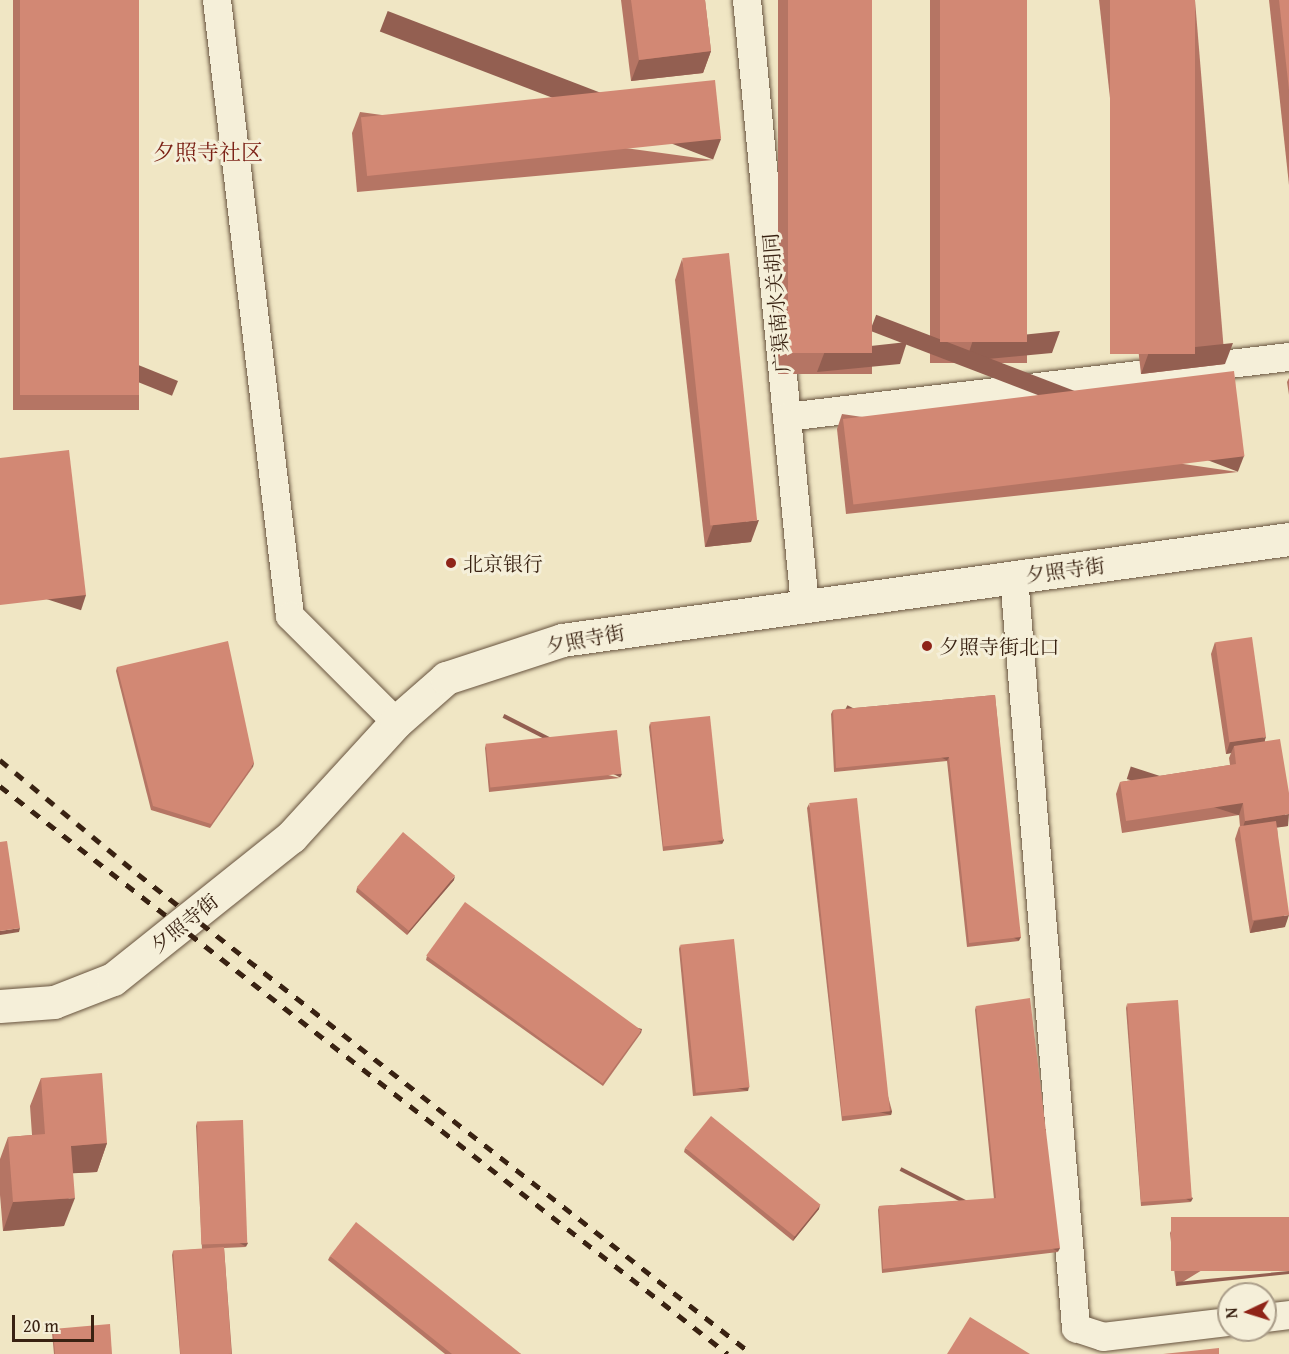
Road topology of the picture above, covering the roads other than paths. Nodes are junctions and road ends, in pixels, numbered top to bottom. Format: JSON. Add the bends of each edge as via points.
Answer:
{"nodes":[{"id":1,"x":217,"y":0,"type":"edge"},
{"id":2,"x":747,"y":0,"type":"edge"},
{"id":3,"x":1289,"y":357,"type":"edge"},
{"id":4,"x":787,"y":417,"type":"junction"},
{"id":5,"x":1289,"y":539,"type":"edge"},
{"id":6,"x":1014,"y":577,"type":"junction"},
{"id":7,"x":805,"y":606,"type":"junction"},
{"id":8,"x":396,"y":722,"type":"junction"},
{"id":9,"x":0,"y":1006,"type":"edge"},
{"id":10,"x":1217,"y":1323,"type":"edge"}],
"edges":[{"from":1,"to":8,"type":"street","via":[[290,616]]},
{"from":2,"to":4,"type":"street","name":"广渠南水关胡同"},
{"from":3,"to":4,"type":"street"},
{"from":4,"to":7,"type":"street","name":"广渠南水关胡同"},
{"from":5,"to":6,"type":"street","name":"夕照寺街"},
{"from":6,"to":7,"type":"street","name":"夕照寺街"},
{"from":6,"to":10,"type":"street","via":[[1077,1328],[1103,1337]]},
{"from":7,"to":8,"type":"street","name":"夕照寺街","via":[[562,640],[446,678]]},
{"from":8,"to":9,"type":"street","name":"夕照寺街","via":[[291,837],[113,979],[54,1002]]}]}
